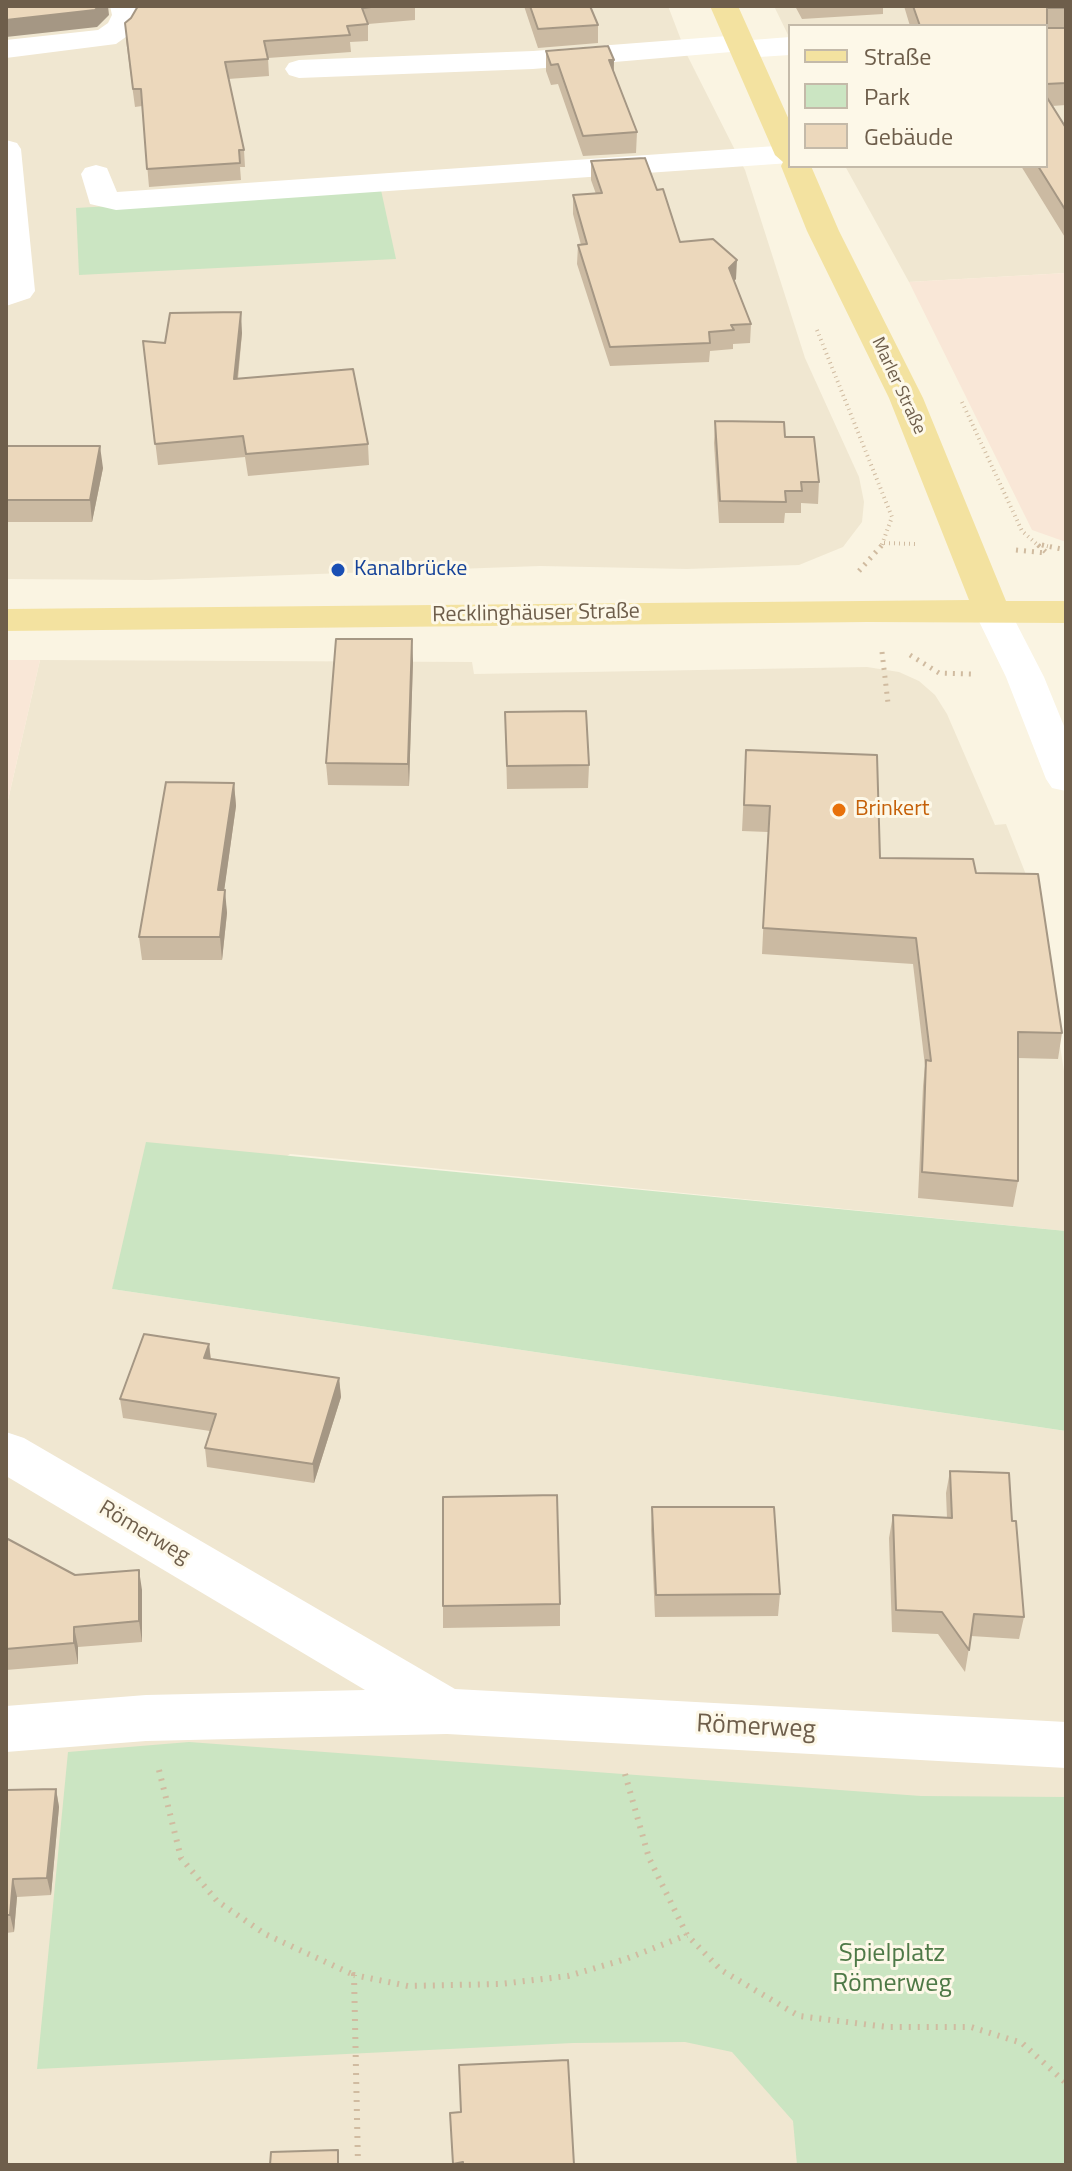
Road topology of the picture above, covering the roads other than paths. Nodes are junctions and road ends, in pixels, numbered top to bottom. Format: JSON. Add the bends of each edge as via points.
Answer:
{"nodes":[{"id":1,"x":124,"y":6,"type":"edge"},
{"id":2,"x":724,"y":6,"type":"edge"},
{"id":3,"x":742,"y":46,"type":"junction"},
{"id":4,"x":788,"y":46,"type":"edge"},
{"id":5,"x":6,"y":49,"type":"edge"},
{"id":6,"x":299,"y":69,"type":"dead end"},
{"id":7,"x":6,"y":149,"type":"edge"},
{"id":8,"x":788,"y":150,"type":"edge"},
{"id":9,"x":788,"y":154,"type":"edge"},
{"id":10,"x":797,"y":168,"type":"edge"},
{"id":11,"x":96,"y":174,"type":"dead end"},
{"id":12,"x":6,"y":296,"type":"edge"},
{"id":13,"x":992,"y":611,"type":"junction"},
{"id":14,"x":1066,"y":612,"type":"edge"},
{"id":15,"x":6,"y":620,"type":"edge"},
{"id":16,"x":1066,"y":779,"type":"edge"},
{"id":17,"x":6,"y":1452,"type":"edge"},
{"id":18,"x":447,"y":1711,"type":"junction"},
{"id":19,"x":6,"y":1729,"type":"edge"},
{"id":20,"x":1066,"y":1745,"type":"edge"}],
"edges":[{"from":1,"to":5,"type":"street","via":[[120,28],[106,38]]},
{"from":2,"to":3,"type":"main road"},
{"from":3,"to":4,"type":"street"},
{"from":3,"to":6,"type":"street"},
{"from":3,"to":8,"type":"main road"},
{"from":7,"to":12,"type":"street","via":[[19,291]]},
{"from":9,"to":11,"type":"street","via":[[116,201],[101,197]]},
{"from":10,"to":13,"type":"main road","name":"Marler Straße","via":[[906,398]]},
{"from":13,"to":14,"type":"main road","name":"Recklinghäuser Straße"},
{"from":13,"to":15,"type":"main road","name":"Recklinghäuser Straße"},
{"from":13,"to":16,"type":"street"},
{"from":17,"to":18,"type":"street","name":"Römerweg"},
{"from":18,"to":19,"type":"street","name":"Römerweg","via":[[146,1718]]},
{"from":18,"to":20,"type":"street","name":"Römerweg"}]}
